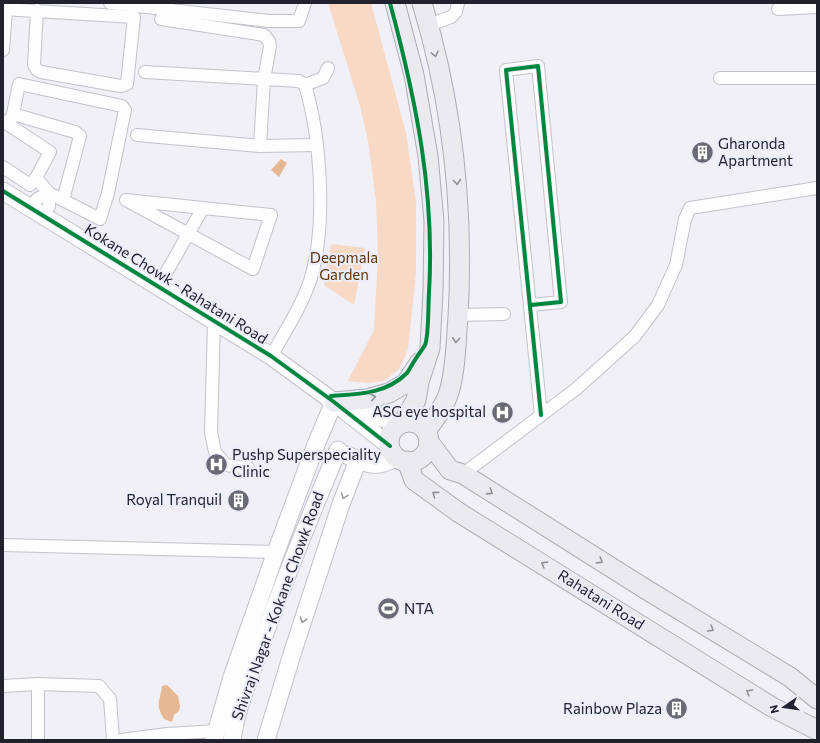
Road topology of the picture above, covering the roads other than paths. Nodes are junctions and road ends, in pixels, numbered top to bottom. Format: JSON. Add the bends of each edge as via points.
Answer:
{"nodes":[{"id":1,"x":110,"y":3,"type":"edge"},
{"id":2,"x":305,"y":3,"type":"edge"},
{"id":3,"x":395,"y":3,"type":"edge"},
{"id":4,"x":422,"y":3,"type":"edge"},
{"id":5,"x":458,"y":3,"type":"edge"},
{"id":6,"x":180,"y":7,"type":"edge"},
{"id":7,"x":817,"y":7,"type":"edge"},
{"id":8,"x":5,"y":9,"type":"edge"},
{"id":9,"x":778,"y":9,"type":"dead end"},
{"id":10,"x":37,"y":10,"type":"junction"},
{"id":11,"x":161,"y":19,"type":"dead end"},
{"id":12,"x":429,"y":25,"type":"junction"},
{"id":13,"x":3,"y":50,"type":"edge"},
{"id":14,"x":328,"y":68,"type":"dead end"},
{"id":15,"x":145,"y":72,"type":"dead end"},
{"id":16,"x":720,"y":78,"type":"dead end"},
{"id":17,"x":817,"y":78,"type":"edge"},
{"id":18,"x":264,"y":80,"type":"junction"},
{"id":19,"x":305,"y":85,"type":"junction"},
{"id":20,"x":8,"y":120,"type":"edge"},
{"id":21,"x":137,"y":135,"type":"dead end"},
{"id":22,"x":316,"y":145,"type":"junction"},
{"id":23,"x":260,"y":146,"type":"junction"},
{"id":24,"x":3,"y":167,"type":"edge"},
{"id":25,"x":36,"y":178,"type":"junction"},
{"id":26,"x":817,"y":188,"type":"edge"},
{"id":27,"x":3,"y":191,"type":"edge"},
{"id":28,"x":49,"y":192,"type":"junction"},
{"id":29,"x":63,"y":200,"type":"junction"},
{"id":30,"x":203,"y":208,"type":"junction"},
{"id":31,"x":37,"y":212,"type":"junction"},
{"id":32,"x":188,"y":233,"type":"junction"},
{"id":33,"x":158,"y":287,"type":"junction"},
{"id":34,"x":531,"y":306,"type":"junction"},
{"id":35,"x":504,"y":314,"type":"dead end"},
{"id":36,"x":458,"y":315,"type":"junction"},
{"id":37,"x":214,"y":322,"type":"junction"},
{"id":38,"x":430,"y":348,"type":"junction"},
{"id":39,"x":270,"y":356,"type":"junction"},
{"id":40,"x":334,"y":402,"type":"junction"},
{"id":41,"x":541,"y":415,"type":"junction"},
{"id":42,"x":401,"y":424,"type":"junction"},
{"id":43,"x":428,"y":437,"type":"junction"},
{"id":44,"x":317,"y":442,"type":"junction"},
{"id":45,"x":338,"y":450,"type":"junction"},
{"id":46,"x":398,"y":455,"type":"junction"},
{"id":47,"x":358,"y":460,"type":"junction"},
{"id":48,"x":248,"y":468,"type":"dead end"},
{"id":49,"x":463,"y":474,"type":"junction"},
{"id":50,"x":3,"y":545,"type":"edge"},
{"id":51,"x":276,"y":552,"type":"junction"},
{"id":52,"x":38,"y":684,"type":"junction"},
{"id":53,"x":3,"y":686,"type":"edge"},
{"id":54,"x":817,"y":699,"type":"edge"},
{"id":55,"x":812,"y":728,"type":"edge"},
{"id":56,"x":215,"y":736,"type":"edge"},
{"id":57,"x":38,"y":740,"type":"edge"},
{"id":58,"x":113,"y":740,"type":"edge"},
{"id":59,"x":121,"y":740,"type":"edge"},
{"id":60,"x":179,"y":740,"type":"edge"},
{"id":61,"x":232,"y":740,"type":"edge"},
{"id":62,"x":266,"y":740,"type":"edge"}],
"edges":[{"from":1,"to":6,"type":"street"},
{"from":2,"to":6,"type":"street","via":[[300,21],[269,21]]},
{"from":3,"to":38,"type":"main road","via":[[414,75],[428,156],[434,221]]},
{"from":4,"to":12,"type":"main road"},
{"from":5,"to":12,"type":"street","via":[[456,12],[451,17]]},
{"from":7,"to":9,"type":"street"},
{"from":8,"to":10,"type":"street"},
{"from":8,"to":13,"type":"street"},
{"from":10,"to":10,"type":"street","via":[[134,17],[127,84],[121,86],[37,70],[34,65]]},
{"from":11,"to":18,"type":"street","via":[[264,35],[270,46]]},
{"from":12,"to":36,"type":"main road","one_way":true,"via":[[454,152],[460,220]]},
{"from":14,"to":19,"type":"street","via":[[323,78]]},
{"from":15,"to":18,"type":"street"},
{"from":16,"to":17,"type":"street"},
{"from":18,"to":19,"type":"street","via":[[298,81]]},
{"from":18,"to":23,"type":"street"},
{"from":19,"to":22,"type":"street"},
{"from":20,"to":25,"type":"street","via":[[50,152]]},
{"from":20,"to":29,"type":"street","via":[[75,132],[80,136]]},
{"from":20,"to":29,"type":"street","via":[[20,84],[122,106],[125,110],[100,219]]},
{"from":21,"to":23,"type":"street"},
{"from":22,"to":23,"type":"street"},
{"from":22,"to":39,"type":"street","via":[[320,222],[318,246],[310,281],[294,316]]},
{"from":24,"to":25,"type":"street","via":[[30,185]]},
{"from":25,"to":28,"type":"street"},
{"from":26,"to":41,"type":"street","via":[[690,208],[685,219],[676,265],[658,306],[636,336]]},
{"from":27,"to":31,"type":"street","name":"Kokane Chowk - Rahatani Road"},
{"from":28,"to":29,"type":"street"},
{"from":28,"to":31,"type":"street","via":[[49,206]]},
{"from":30,"to":32,"type":"street"},
{"from":30,"to":32,"type":"street","via":[[126,200]]},
{"from":30,"to":32,"type":"street","via":[[271,215],[253,269]]},
{"from":31,"to":33,"type":"street","name":"Kokane Chowk - Rahatani Road"},
{"from":32,"to":33,"type":"street"},
{"from":33,"to":37,"type":"street","name":"Kokane Chowk - Rahatani Road"},
{"from":34,"to":34,"type":"street","via":[[506,70],[538,66],[561,302]]},
{"from":34,"to":41,"type":"street"},
{"from":35,"to":36,"type":"street"},
{"from":36,"to":43,"type":"main road","one_way":true,"via":[[456,351],[449,393]]},
{"from":37,"to":39,"type":"street","name":"Kokane Chowk - Rahatani Road"},
{"from":37,"to":48,"type":"street","via":[[210,416],[212,441],[215,452],[226,465]]},
{"from":40,"to":38,"type":"main road","one_way":true,"via":[[378,397],[406,383]]},
{"from":38,"to":42,"type":"main road","via":[[416,400]]},
{"from":39,"to":40,"type":"street","name":"Kokane Chowk - Rahatani Road"},
{"from":40,"to":42,"type":"street"},
{"from":40,"to":44,"type":"street","name":"Shivraj Nagar - Kokane Chowk Road"},
{"from":40,"to":46,"type":"street"},
{"from":41,"to":49,"type":"street"},
{"from":42,"to":43,"type":"main road","via":[[418,424]]},
{"from":42,"to":46,"type":"main road","via":[[391,434]]},
{"from":43,"to":46,"type":"main road","via":[[428,449],[424,455],[414,461]]},
{"from":43,"to":49,"type":"main road","via":[[450,470]]},
{"from":44,"to":45,"type":"street"},
{"from":44,"to":51,"type":"street","name":"Shivraj Nagar - Kokane Chowk Road"},
{"from":45,"to":47,"type":"street"},
{"from":45,"to":61,"type":"street","name":"Shivraj Nagar - Kokane Chowk Road","via":[[303,532],[265,634],[235,721]]},
{"from":46,"to":47,"type":"street","via":[[384,464],[376,465]]},
{"from":55,"to":46,"type":"main road","name":"Rahatani Road","one_way":true,"via":[[458,512],[414,480]]},
{"from":47,"to":62,"type":"street","name":"Shivraj Nagar - Kokane Chowk Road","one_way":true,"via":[[341,504]]},
{"from":49,"to":54,"type":"main road","one_way":true,"via":[[790,677]]},
{"from":50,"to":51,"type":"street"},
{"from":51,"to":56,"type":"street","name":"Shivraj Nagar - Kokane Chowk Road","via":[[232,677]]},
{"from":52,"to":53,"type":"street"},
{"from":52,"to":57,"type":"street"},
{"from":52,"to":58,"type":"street","via":[[99,686],[110,699]]},
{"from":56,"to":59,"type":"street","via":[[167,734]]},
{"from":56,"to":60,"type":"street"}]}
